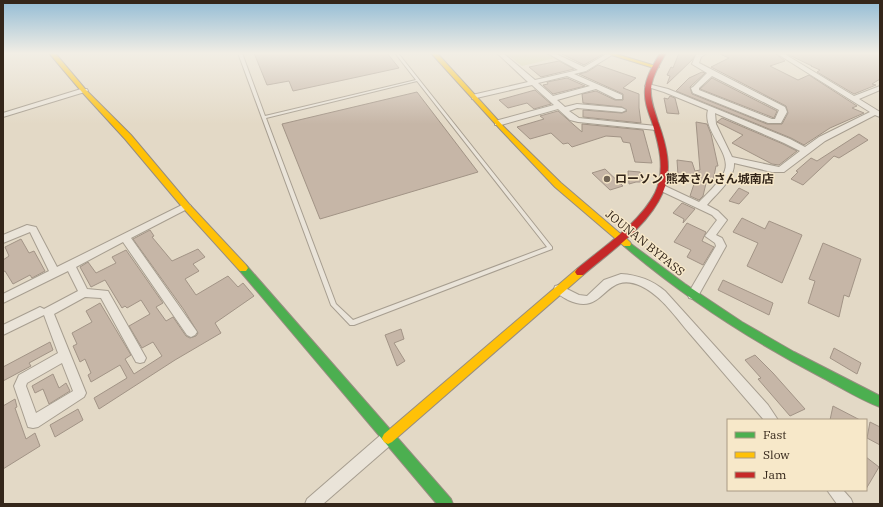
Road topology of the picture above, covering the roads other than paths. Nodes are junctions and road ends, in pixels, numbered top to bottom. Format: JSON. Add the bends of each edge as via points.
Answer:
{"nodes":[{"id":1,"x":72,"y":77,"type":"edge"},
{"id":2,"x":249,"y":77,"type":"edge"},
{"id":3,"x":416,"y":77,"type":"edge"},
{"id":4,"x":456,"y":77,"type":"edge"},
{"id":5,"x":528,"y":77,"type":"edge"},
{"id":6,"x":558,"y":77,"type":"edge"},
{"id":7,"x":574,"y":77,"type":"edge"},
{"id":8,"x":651,"y":77,"type":"edge"},
{"id":9,"x":707,"y":77,"type":"edge"},
{"id":10,"x":718,"y":77,"type":"edge"},
{"id":11,"x":816,"y":77,"type":"edge"},
{"id":12,"x":419,"y":80,"type":"junction"},
{"id":13,"x":535,"y":83,"type":"junction"},
{"id":14,"x":648,"y":86,"type":"junction"},
{"id":15,"x":595,"y":87,"type":"junction"},
{"id":16,"x":880,"y":88,"type":"edge"},
{"id":17,"x":84,"y":91,"type":"junction"},
{"id":18,"x":475,"y":97,"type":"junction"},
{"id":19,"x":619,"y":97,"type":"dead end"},
{"id":20,"x":854,"y":98,"type":"junction"},
{"id":21,"x":552,"y":99,"type":"junction"},
{"id":22,"x":562,"y":108,"type":"junction"},
{"id":23,"x":622,"y":110,"type":"dead end"},
{"id":24,"x":713,"y":110,"type":"junction"},
{"id":25,"x":877,"y":114,"type":"edge"},
{"id":26,"x":3,"y":115,"type":"edge"},
{"id":27,"x":265,"y":117,"type":"junction"},
{"id":28,"x":498,"y":123,"type":"junction"},
{"id":29,"x":656,"y":128,"type":"junction"},
{"id":30,"x":806,"y":151,"type":"junction"},
{"id":31,"x":729,"y":159,"type":"junction"},
{"id":32,"x":662,"y":188,"type":"junction"},
{"id":33,"x":186,"y":206,"type":"junction"},
{"id":34,"x":701,"y":206,"type":"junction"},
{"id":35,"x":125,"y":237,"type":"junction"},
{"id":36,"x":620,"y":238,"type":"junction"},
{"id":37,"x":3,"y":239,"type":"edge"},
{"id":38,"x":70,"y":265,"type":"junction"},
{"id":39,"x":55,"y":272,"type":"junction"},
{"id":40,"x":559,"y":289,"type":"junction"},
{"id":41,"x":84,"y":293,"type":"junction"},
{"id":42,"x":693,"y":296,"type":"junction"},
{"id":43,"x":3,"y":298,"type":"edge"},
{"id":44,"x":40,"y":312,"type":"dead end"},
{"id":45,"x":3,"y":330,"type":"edge"},
{"id":46,"x":191,"y":332,"type":"dead end"},
{"id":47,"x":65,"y":355,"type":"junction"},
{"id":48,"x":140,"y":358,"type":"dead end"},
{"id":49,"x":880,"y":402,"type":"edge"},
{"id":50,"x":771,"y":419,"type":"edge"},
{"id":51,"x":388,"y":438,"type":"junction"},
{"id":52,"x":835,"y":491,"type":"edge"},
{"id":53,"x":312,"y":504,"type":"edge"},
{"id":54,"x":446,"y":504,"type":"edge"},
{"id":55,"x":846,"y":504,"type":"edge"}],
"edges":[{"from":1,"to":17,"type":"main road"},
{"from":2,"to":27,"type":"lane"},
{"from":3,"to":12,"type":"lane"},
{"from":4,"to":18,"type":"main road","name":"JOUNAN BYPASS"},
{"from":5,"to":13,"type":"street"},
{"from":6,"to":13,"type":"street"},
{"from":7,"to":15,"type":"street"},
{"from":8,"to":14,"type":"main road"},
{"from":9,"to":10,"type":"street","via":[[696,91],[771,121],[778,121],[782,109]]},
{"from":11,"to":20,"type":"street"},
{"from":12,"to":27,"type":"lane"},
{"from":12,"to":27,"type":"lane","via":[[550,248],[352,323],[334,305]]},
{"from":13,"to":18,"type":"street"},
{"from":13,"to":21,"type":"street"},
{"from":14,"to":24,"type":"street","via":[[666,90]]},
{"from":14,"to":29,"type":"main road"},
{"from":15,"to":19,"type":"street"},
{"from":15,"to":21,"type":"street"},
{"from":16,"to":20,"type":"street"},
{"from":17,"to":26,"type":"street"},
{"from":17,"to":33,"type":"main road","via":[[128,136]]},
{"from":18,"to":28,"type":"main road","name":"JOUNAN BYPASS"},
{"from":20,"to":25,"type":"street"},
{"from":21,"to":22,"type":"street"},
{"from":22,"to":23,"type":"street","via":[[577,106]]},
{"from":22,"to":28,"type":"street"},
{"from":22,"to":29,"type":"street","via":[[578,120]]},
{"from":24,"to":30,"type":"street"},
{"from":24,"to":31,"type":"street","via":[[712,124]]},
{"from":25,"to":30,"type":"street","via":[[822,139]]},
{"from":28,"to":36,"type":"main road","name":"JOUNAN BYPASS","via":[[558,185]]},
{"from":29,"to":32,"type":"main road","via":[[664,156]]},
{"from":30,"to":31,"type":"street","via":[[781,170]]},
{"from":31,"to":34,"type":"street","via":[[730,169],[725,178]]},
{"from":32,"to":34,"type":"street"},
{"from":32,"to":36,"type":"main road","via":[[644,216]]},
{"from":33,"to":35,"type":"street"},
{"from":33,"to":51,"type":"main road","via":[[252,278]]},
{"from":34,"to":42,"type":"street","via":[[722,220],[710,236],[719,241],[721,246]]},
{"from":35,"to":38,"type":"street"},
{"from":35,"to":46,"type":"street"},
{"from":36,"to":40,"type":"main road"},
{"from":36,"to":42,"type":"main road","name":"JOUNAN BYPASS"},
{"from":37,"to":39,"type":"street","via":[[27,228],[33,229]]},
{"from":38,"to":39,"type":"street"},
{"from":38,"to":41,"type":"street"},
{"from":39,"to":43,"type":"street"},
{"from":40,"to":50,"type":"street","via":[[579,299],[588,300],[611,280],[631,279],[651,287],[671,304]]},
{"from":40,"to":51,"type":"main road"},
{"from":41,"to":47,"type":"street","via":[[48,312]]},
{"from":41,"to":48,"type":"street","via":[[104,294]]},
{"from":42,"to":49,"type":"main road","name":"JOUNAN BYPASS","via":[[777,348]]},
{"from":44,"to":45,"type":"street"},
{"from":47,"to":47,"type":"street","via":[[80,393],[33,422],[20,386],[23,379]]},
{"from":51,"to":53,"type":"street"},
{"from":51,"to":54,"type":"main road"},
{"from":52,"to":55,"type":"street"}]}
